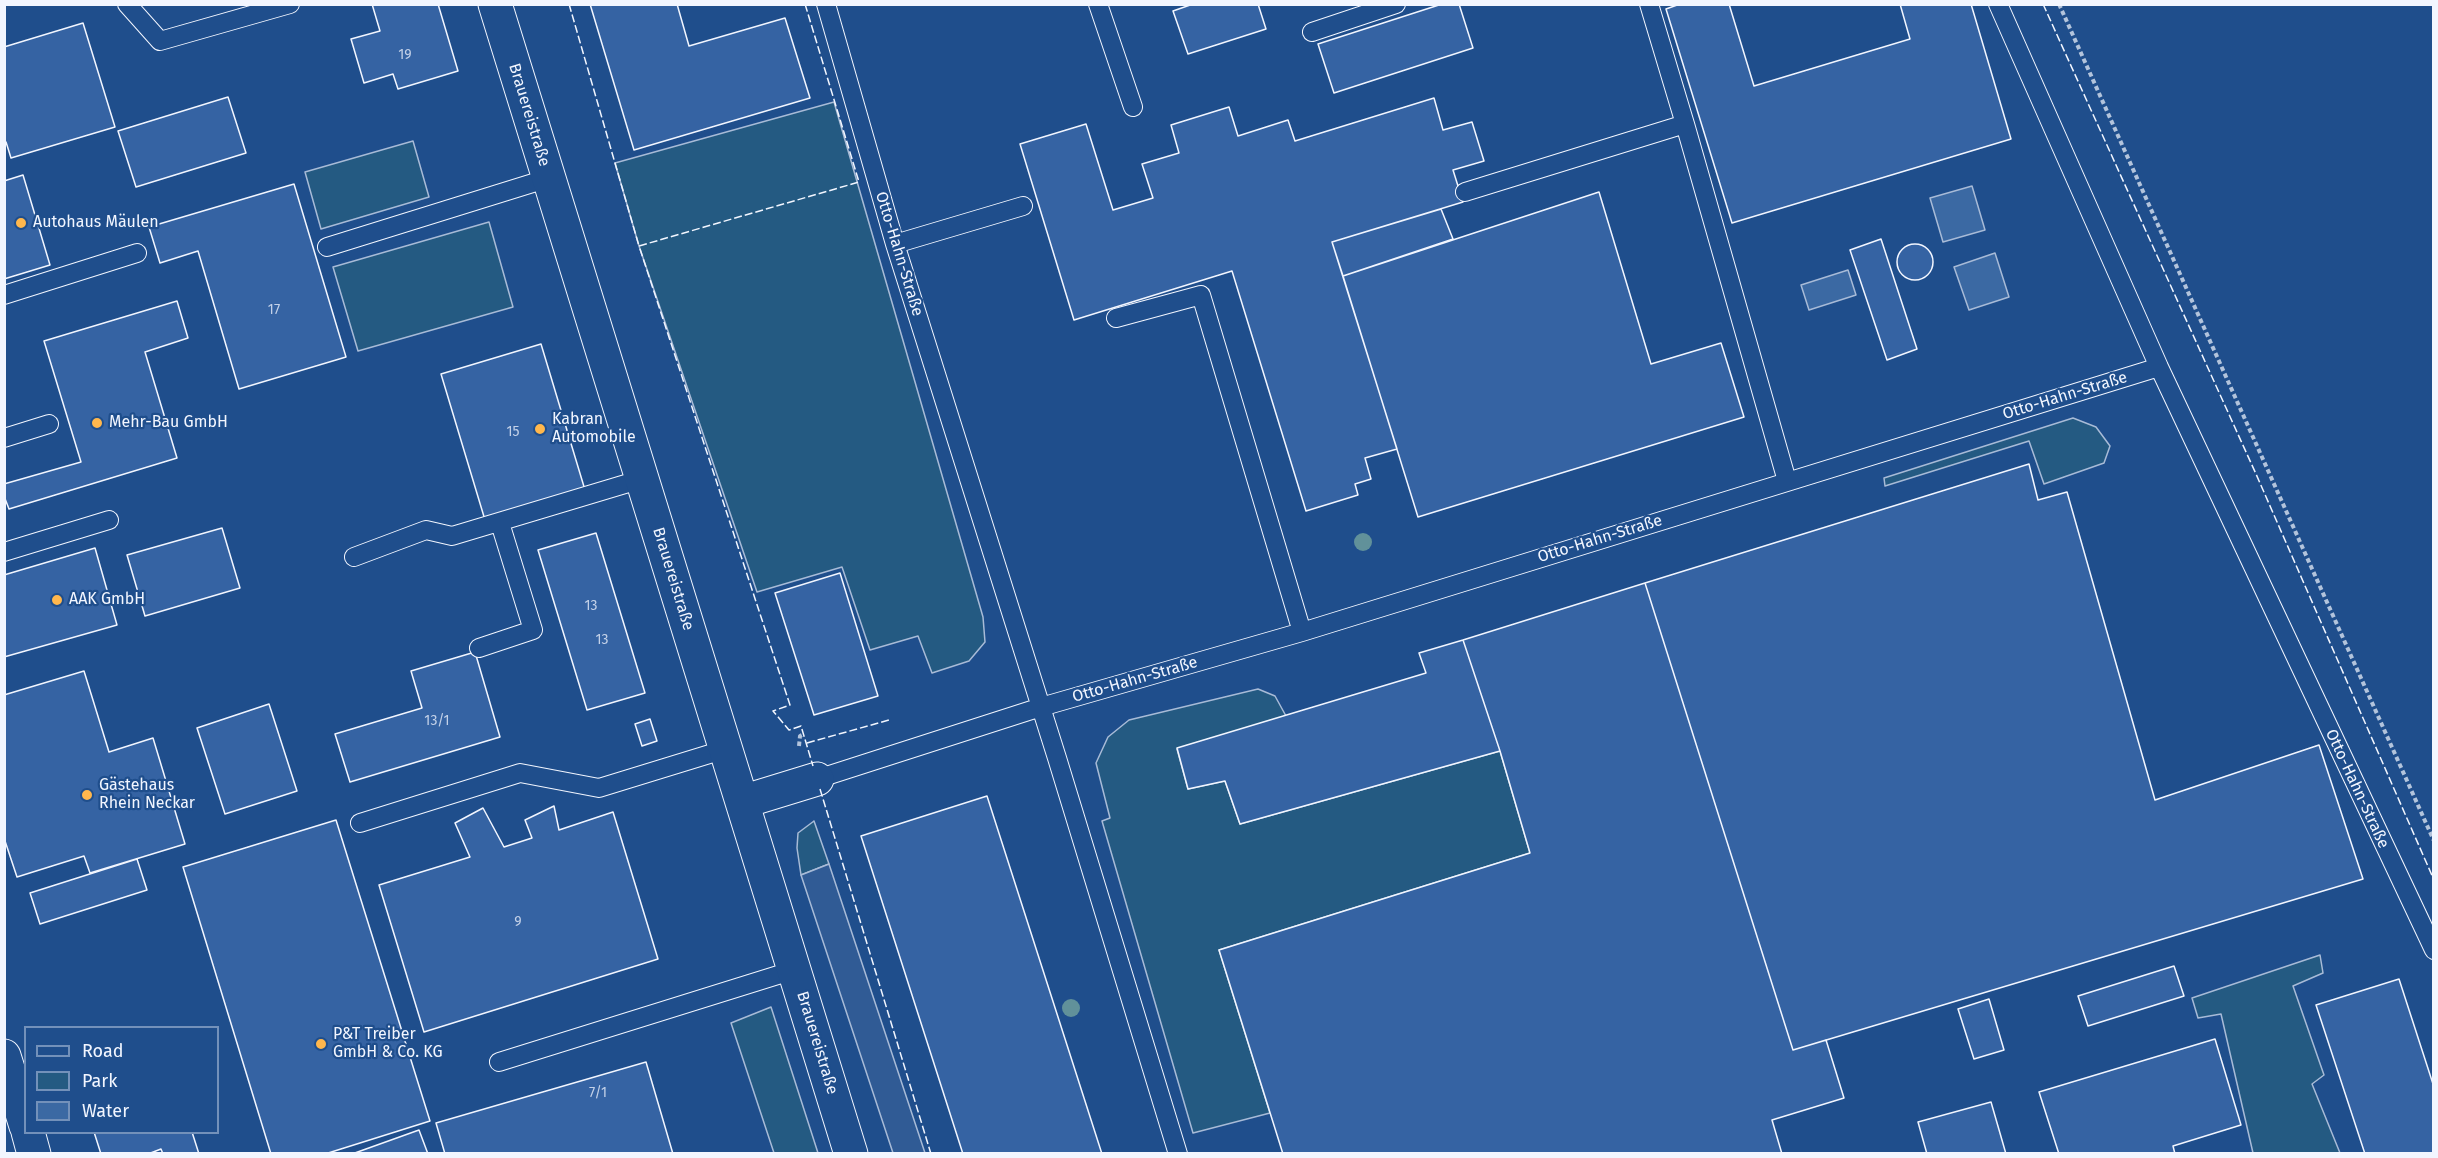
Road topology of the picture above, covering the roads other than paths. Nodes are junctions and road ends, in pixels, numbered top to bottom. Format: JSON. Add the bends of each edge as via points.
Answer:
{"nodes":[{"id":1,"x":127,"y":4,"type":"edge"},
{"id":2,"x":290,"y":4,"type":"edge"},
{"id":3,"x":495,"y":4,"type":"edge"},
{"id":4,"x":826,"y":4,"type":"edge"},
{"id":5,"x":1098,"y":4,"type":"edge"},
{"id":6,"x":1396,"y":4,"type":"edge"},
{"id":7,"x":1649,"y":4,"type":"edge"},
{"id":8,"x":1998,"y":4,"type":"edge"},
{"id":9,"x":1312,"y":32,"type":"dead end"},
{"id":10,"x":1133,"y":107,"type":"dead end"},
{"id":11,"x":1685,"y":124,"type":"junction"},
{"id":12,"x":549,"y":178,"type":"junction"},
{"id":13,"x":1465,"y":192,"type":"dead end"},
{"id":14,"x":1023,"y":206,"type":"dead end"},
{"id":15,"x":895,"y":244,"type":"junction"},
{"id":16,"x":327,"y":248,"type":"dead end"},
{"id":17,"x":138,"y":253,"type":"dead end"},
{"id":18,"x":4,"y":295,"type":"edge"},
{"id":19,"x":1116,"y":318,"type":"dead end"},
{"id":20,"x":2159,"y":367,"type":"junction"},
{"id":21,"x":49,"y":424,"type":"dead end"},
{"id":22,"x":4,"y":438,"type":"edge"},
{"id":23,"x":642,"y":479,"type":"junction"},
{"id":24,"x":1787,"y":481,"type":"junction"},
{"id":25,"x":109,"y":520,"type":"dead end"},
{"id":26,"x":500,"y":523,"type":"junction"},
{"id":27,"x":4,"y":552,"type":"edge"},
{"id":28,"x":354,"y":557,"type":"dead end"},
{"id":29,"x":1302,"y":632,"type":"junction"},
{"id":30,"x":479,"y":648,"type":"dead end"},
{"id":31,"x":1041,"y":707,"type":"junction"},
{"id":32,"x":726,"y":749,"type":"junction"},
{"id":33,"x":817,"y":779,"type":"joint"},
{"id":34,"x":742,"y":802,"type":"junction"},
{"id":35,"x":360,"y":823,"type":"dead end"},
{"id":36,"x":2433,"y":950,"type":"edge"},
{"id":37,"x":794,"y":970,"type":"junction"},
{"id":38,"x":4,"y":1056,"type":"edge"},
{"id":39,"x":499,"y":1062,"type":"dead end"},
{"id":40,"x":24,"y":1120,"type":"edge"},
{"id":41,"x":28,"y":1134,"type":"edge"},
{"id":42,"x":34,"y":1154,"type":"edge"},
{"id":43,"x":851,"y":1154,"type":"edge"},
{"id":44,"x":1178,"y":1154,"type":"edge"}],
"edges":[{"from":1,"to":2,"type":"lane","via":[[160,41]]},
{"from":3,"to":12,"type":"street","name":"Brauereistraße"},
{"from":4,"to":15,"type":"lane","name":"Otto-Hahn-Straße"},
{"from":5,"to":10,"type":"lane"},
{"from":6,"to":9,"type":"lane"},
{"from":7,"to":11,"type":"lane"},
{"from":8,"to":20,"type":"lane","name":"Otto-Hahn-Straße"},
{"from":11,"to":13,"type":"lane"},
{"from":11,"to":24,"type":"lane"},
{"from":12,"to":16,"type":"lane"},
{"from":12,"to":23,"type":"street","name":"Brauereistraße"},
{"from":14,"to":15,"type":"lane"},
{"from":15,"to":31,"type":"lane","name":"Otto-Hahn-Straße"},
{"from":17,"to":18,"type":"lane"},
{"from":19,"to":29,"type":"lane","via":[[1201,295]]},
{"from":20,"to":24,"type":"lane","name":"Otto-Hahn-Straße"},
{"from":20,"to":36,"type":"lane","name":"Otto-Hahn-Straße"},
{"from":21,"to":22,"type":"lane"},
{"from":23,"to":26,"type":"lane"},
{"from":23,"to":32,"type":"street","name":"Brauereistraße"},
{"from":24,"to":29,"type":"lane","name":"Otto-Hahn-Straße"},
{"from":25,"to":27,"type":"lane"},
{"from":26,"to":28,"type":"lane","via":[[452,536],[426,530]]},
{"from":26,"to":30,"type":"lane","via":[[532,630]]},
{"from":29,"to":31,"type":"lane","name":"Otto-Hahn-Straße"},
{"from":31,"to":33,"type":"lane","name":"Otto-Hahn-Straße"},
{"from":31,"to":44,"type":"lane"},
{"from":32,"to":34,"type":"street","name":"Brauereistraße"},
{"from":32,"to":35,"type":"lane","via":[[599,788],[520,773]]},
{"from":33,"to":34,"type":"street","name":"Otto-Hahn-Straße"},
{"from":34,"to":37,"type":"street","name":"Brauereistraße"},
{"from":37,"to":39,"type":"lane"},
{"from":37,"to":43,"type":"street","name":"Brauereistraße"},
{"from":38,"to":40,"type":"street"},
{"from":41,"to":42,"type":"street"}]}
